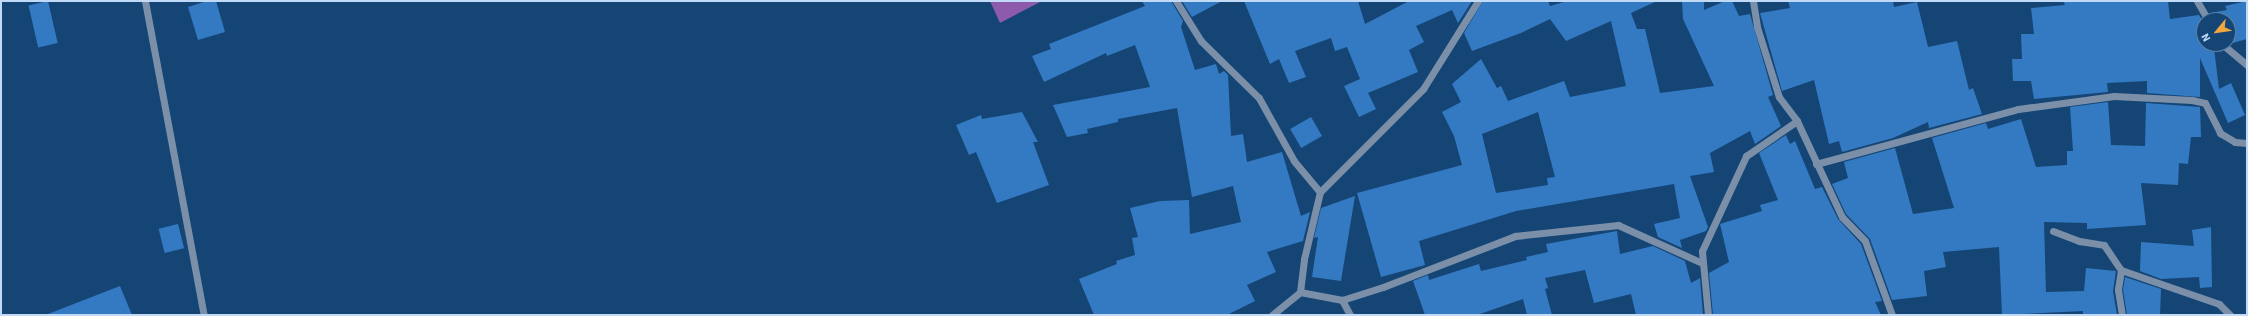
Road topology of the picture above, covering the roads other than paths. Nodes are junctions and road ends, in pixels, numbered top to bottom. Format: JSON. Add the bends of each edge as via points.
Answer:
{"nodes":[{"id":1,"x":145,"y":1,"type":"edge"},
{"id":2,"x":1176,"y":1,"type":"edge"},
{"id":3,"x":1478,"y":1,"type":"edge"},
{"id":4,"x":1753,"y":1,"type":"edge"},
{"id":5,"x":2197,"y":1,"type":"edge"},
{"id":6,"x":2203,"y":12,"type":"edge"},
{"id":7,"x":2232,"y":52,"type":"edge"},
{"id":8,"x":2247,"y":65,"type":"edge"},
{"id":9,"x":1797,"y":121,"type":"junction"},
{"id":10,"x":2247,"y":142,"type":"edge"},
{"id":11,"x":1816,"y":164,"type":"junction"},
{"id":12,"x":1320,"y":192,"type":"junction"},
{"id":13,"x":2053,"y":230,"type":"dead end"},
{"id":14,"x":1702,"y":263,"type":"junction"},
{"id":15,"x":2121,"y":270,"type":"junction"},
{"id":16,"x":1300,"y":292,"type":"junction"},
{"id":17,"x":1342,"y":300,"type":"junction"},
{"id":18,"x":204,"y":315,"type":"edge"},
{"id":19,"x":1272,"y":315,"type":"edge"},
{"id":20,"x":1350,"y":315,"type":"edge"},
{"id":21,"x":1708,"y":315,"type":"edge"},
{"id":22,"x":1892,"y":315,"type":"edge"},
{"id":23,"x":2122,"y":315,"type":"edge"},
{"id":24,"x":2230,"y":315,"type":"edge"}],
"edges":[{"from":1,"to":18,"type":"street"},
{"from":2,"to":12,"type":"street","via":[[1201,41],[1259,98],[1294,162]]},
{"from":3,"to":12,"type":"street","via":[[1423,89]]},
{"from":4,"to":9,"type":"street","via":[[1757,27],[1779,97]]},
{"from":5,"to":6,"type":"street"},
{"from":7,"to":8,"type":"street"},
{"from":9,"to":11,"type":"street"},
{"from":9,"to":14,"type":"street","via":[[1746,156],[1702,250]]},
{"from":10,"to":11,"type":"street","via":[[2235,142],[2220,132],[2205,103],[2114,96],[2018,109]]},
{"from":11,"to":22,"type":"street","via":[[1842,217],[1865,241]]},
{"from":12,"to":16,"type":"street","via":[[1304,259]]},
{"from":13,"to":15,"type":"street","via":[[2079,241],[2104,245]]},
{"from":14,"to":17,"type":"street","via":[[1618,225],[1515,236],[1383,287]]},
{"from":14,"to":21,"type":"street"},
{"from":15,"to":23,"type":"street","via":[[2118,290]]},
{"from":15,"to":24,"type":"street","via":[[2219,304]]},
{"from":16,"to":17,"type":"street"},
{"from":16,"to":19,"type":"street"},
{"from":17,"to":20,"type":"street"}]}
